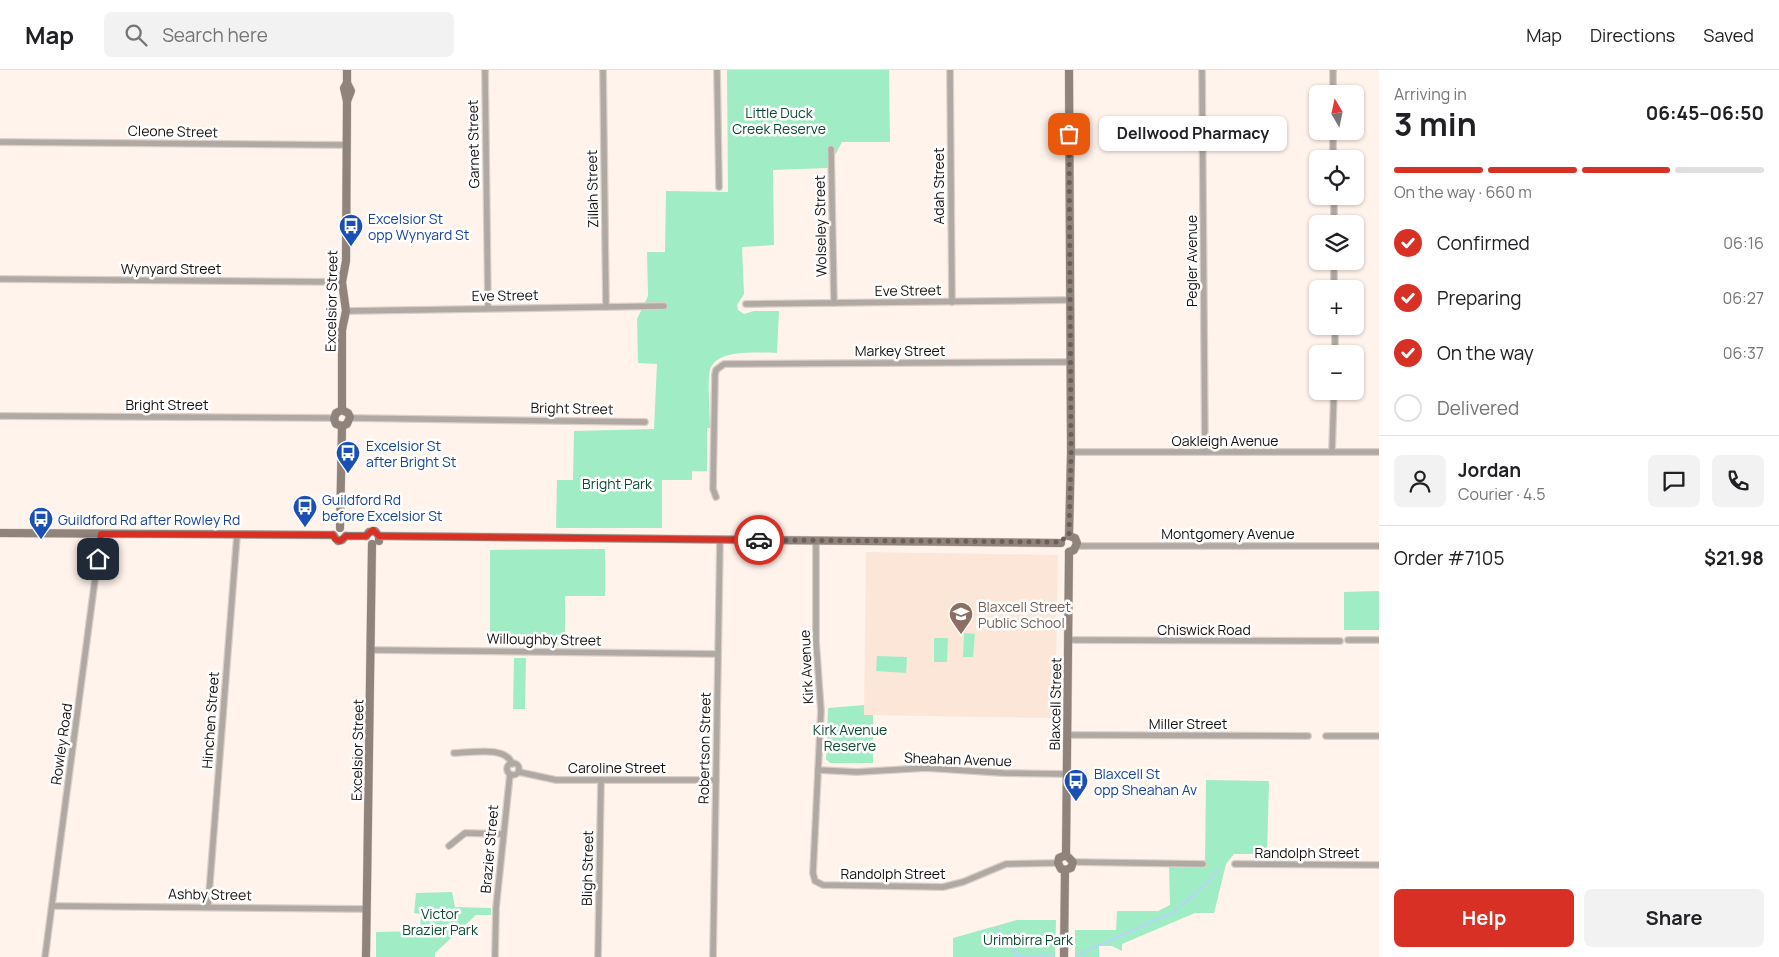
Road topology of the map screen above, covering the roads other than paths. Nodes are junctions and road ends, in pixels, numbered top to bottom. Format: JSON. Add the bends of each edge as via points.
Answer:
{"nodes":[{"id":1,"x":347,"y":70,"type":"edge"},
{"id":2,"x":485,"y":70,"type":"edge"},
{"id":3,"x":603,"y":70,"type":"edge"},
{"id":4,"x":717,"y":70,"type":"edge"},
{"id":5,"x":950,"y":70,"type":"edge"},
{"id":6,"x":1069,"y":70,"type":"edge"},
{"id":7,"x":1202,"y":70,"type":"edge"},
{"id":8,"x":1333,"y":70,"type":"edge"},
{"id":9,"x":1333,"y":85,"type":"edge"},
{"id":10,"x":0,"y":142,"type":"edge"},
{"id":11,"x":346,"y":145,"type":"junction"},
{"id":12,"x":831,"y":148,"type":"dead end"},
{"id":13,"x":719,"y":187,"type":"dead end"},
{"id":14,"x":0,"y":279,"type":"edge"},
{"id":15,"x":342,"y":282,"type":"junction"},
{"id":16,"x":1070,"y":300,"type":"junction"},
{"id":17,"x":952,"y":302,"type":"junction"},
{"id":18,"x":834,"y":303,"type":"junction"},
{"id":19,"x":746,"y":304,"type":"dead end"},
{"id":20,"x":664,"y":306,"type":"dead end"},
{"id":21,"x":606,"y":307,"type":"junction"},
{"id":22,"x":488,"y":308,"type":"junction"},
{"id":23,"x":346,"y":311,"type":"junction"},
{"id":24,"x":1070,"y":362,"type":"junction"},
{"id":25,"x":1334,"y":400,"type":"edge"},
{"id":26,"x":342,"y":410,"type":"junction"},
{"id":27,"x":0,"y":416,"type":"edge"},
{"id":28,"x":334,"y":418,"type":"junction"},
{"id":29,"x":350,"y":418,"type":"junction"},
{"id":30,"x":645,"y":422,"type":"dead end"},
{"id":31,"x":342,"y":426,"type":"junction"},
{"id":32,"x":1071,"y":452,"type":"junction"},
{"id":33,"x":1205,"y":452,"type":"junction"},
{"id":34,"x":1332,"y":452,"type":"junction"},
{"id":35,"x":1379,"y":452,"type":"edge"},
{"id":36,"x":716,"y":497,"type":"dead end"},
{"id":37,"x":340,"y":528,"type":"junction"},
{"id":38,"x":0,"y":533,"type":"edge"},
{"id":39,"x":101,"y":534,"type":"junction"},
{"id":40,"x":237,"y":535,"type":"junction"},
{"id":41,"x":333,"y":535,"type":"junction"},
{"id":42,"x":346,"y":536,"type":"junction"},
{"id":43,"x":366,"y":536,"type":"junction"},
{"id":44,"x":379,"y":536,"type":"junction"},
{"id":45,"x":1069,"y":536,"type":"junction"},
{"id":46,"x":720,"y":540,"type":"junction"},
{"id":47,"x":816,"y":541,"type":"junction"},
{"id":48,"x":1061,"y":542,"type":"junction"},
{"id":49,"x":372,"y":544,"type":"junction"},
{"id":50,"x":1077,"y":546,"type":"junction"},
{"id":51,"x":1379,"y":546,"type":"edge"},
{"id":52,"x":1069,"y":552,"type":"junction"},
{"id":53,"x":1069,"y":640,"type":"junction"},
{"id":54,"x":1348,"y":640,"type":"dead end"},
{"id":55,"x":1379,"y":640,"type":"edge"},
{"id":56,"x":1340,"y":641,"type":"dead end"},
{"id":57,"x":371,"y":650,"type":"junction"},
{"id":58,"x":717,"y":654,"type":"junction"},
{"id":59,"x":1067,"y":734,"type":"junction"},
{"id":60,"x":1308,"y":736,"type":"dead end"},
{"id":61,"x":1326,"y":736,"type":"dead end"},
{"id":62,"x":1379,"y":736,"type":"edge"},
{"id":63,"x":454,"y":753,"type":"dead end"},
{"id":64,"x":512,"y":764,"type":"junction"},
{"id":65,"x":818,"y":770,"type":"junction"},
{"id":66,"x":519,"y":772,"type":"junction"},
{"id":67,"x":510,"y":774,"type":"junction"},
{"id":68,"x":1067,"y":774,"type":"junction"},
{"id":69,"x":601,"y":780,"type":"junction"},
{"id":70,"x":716,"y":780,"type":"junction"},
{"id":71,"x":502,"y":834,"type":"junction"},
{"id":72,"x":449,"y":846,"type":"dead end"},
{"id":73,"x":1066,"y":855,"type":"junction"},
{"id":74,"x":1073,"y":862,"type":"junction"},
{"id":75,"x":1058,"y":863,"type":"junction"},
{"id":76,"x":1203,"y":864,"type":"dead end"},
{"id":77,"x":1235,"y":864,"type":"dead end"},
{"id":78,"x":1379,"y":865,"type":"edge"},
{"id":79,"x":1065,"y":870,"type":"junction"},
{"id":80,"x":815,"y":881,"type":"joint"},
{"id":81,"x":52,"y":906,"type":"junction"},
{"id":82,"x":208,"y":907,"type":"junction"},
{"id":83,"x":367,"y":908,"type":"junction"},
{"id":84,"x":45,"y":957,"type":"edge"},
{"id":85,"x":366,"y":957,"type":"edge"},
{"id":86,"x":495,"y":957,"type":"edge"},
{"id":87,"x":598,"y":957,"type":"edge"},
{"id":88,"x":713,"y":957,"type":"edge"},
{"id":89,"x":1064,"y":957,"type":"edge"}],
"edges":[{"from":1,"to":11,"type":"street","name":"Excelsior Street","via":[[344,88],[347,101]]},
{"from":2,"to":22,"type":"street","name":"Garnet Street"},
{"from":3,"to":21,"type":"street","name":"Zillah Street"},
{"from":4,"to":13,"type":"street"},
{"from":5,"to":17,"type":"street","name":"Adah Street"},
{"from":6,"to":16,"type":"street"},
{"from":7,"to":33,"type":"street","name":"Pegler Avenue"},
{"from":8,"to":9,"type":"street"},
{"from":10,"to":11,"type":"street","name":"Cleone Street"},
{"from":11,"to":15,"type":"street","name":"Excelsior Street","via":[[346,261]]},
{"from":12,"to":18,"type":"street","name":"Wolseley Street"},
{"from":14,"to":15,"type":"street","name":"Wynyard Street"},
{"from":15,"to":23,"type":"street","name":"Excelsior Street"},
{"from":16,"to":17,"type":"street","name":"Eve Street"},
{"from":16,"to":24,"type":"street"},
{"from":17,"to":18,"type":"street","name":"Eve Street"},
{"from":18,"to":19,"type":"street","name":"Eve Street"},
{"from":20,"to":21,"type":"street","name":"Eve Street"},
{"from":21,"to":22,"type":"street","name":"Eve Street"},
{"from":22,"to":23,"type":"street","name":"Eve Street"},
{"from":23,"to":26,"type":"street","name":"Excelsior Street","via":[[342,330]]},
{"from":24,"to":32,"type":"street"},
{"from":24,"to":36,"type":"street","name":"Markey Street","via":[[729,363],[720,366],[715,375],[713,489]]},
{"from":25,"to":34,"type":"street"},
{"from":26,"to":28,"type":"street"},
{"from":26,"to":29,"type":"street"},
{"from":27,"to":28,"type":"street","name":"Bright Street"},
{"from":28,"to":31,"type":"street","via":[[336,424]]},
{"from":29,"to":30,"type":"street","name":"Bright Street"},
{"from":29,"to":31,"type":"street","via":[[348,424]]},
{"from":31,"to":37,"type":"street"},
{"from":32,"to":33,"type":"street","name":"Oakleigh Avenue"},
{"from":32,"to":45,"type":"street"},
{"from":33,"to":34,"type":"street","name":"Oakleigh Avenue"},
{"from":34,"to":35,"type":"street","name":"Oakleigh Avenue"},
{"from":37,"to":41,"type":"street"},
{"from":37,"to":42,"type":"street"},
{"from":38,"to":39,"type":"street"},
{"from":39,"to":40,"type":"street"},
{"from":39,"to":81,"type":"street","name":"Rowley Road"},
{"from":40,"to":41,"type":"street"},
{"from":40,"to":82,"type":"street","name":"Hinchen Street"},
{"from":41,"to":42,"type":"street","via":[[338,541]]},
{"from":42,"to":43,"type":"street"},
{"from":43,"to":44,"type":"street","via":[[373,530]]},
{"from":43,"to":49,"type":"street"},
{"from":44,"to":46,"type":"street"},
{"from":44,"to":49,"type":"street","via":[[378,542]]},
{"from":45,"to":48,"type":"street"},
{"from":45,"to":50,"type":"street","via":[[1077,540]]},
{"from":46,"to":47,"type":"street"},
{"from":46,"to":58,"type":"street","name":"Robertson Street"},
{"from":47,"to":48,"type":"street"},
{"from":47,"to":65,"type":"street","name":"Kirk Avenue","via":[[816,633],[821,711]]},
{"from":48,"to":52,"type":"street","via":[[1064,550]]},
{"from":49,"to":57,"type":"street","name":"Excelsior Street"},
{"from":50,"to":51,"type":"street","name":"Montgomery Avenue"},
{"from":50,"to":52,"type":"street"},
{"from":52,"to":53,"type":"street","name":"Blaxcell Street"},
{"from":53,"to":56,"type":"street","name":"Chiswick Road"},
{"from":53,"to":59,"type":"street","name":"Blaxcell Street"},
{"from":54,"to":55,"type":"street"},
{"from":57,"to":58,"type":"street","name":"Willoughby Street"},
{"from":57,"to":83,"type":"street","name":"Excelsior Street"},
{"from":58,"to":70,"type":"street","name":"Robertson Street"},
{"from":59,"to":60,"type":"street","name":"Miller Street"},
{"from":59,"to":68,"type":"street","name":"Blaxcell Street"},
{"from":61,"to":62,"type":"street"},
{"from":63,"to":64,"type":"street","via":[[500,753],[508,756]]},
{"from":64,"to":66,"type":"street","via":[[517,765]]},
{"from":64,"to":67,"type":"street","via":[[507,769]]},
{"from":65,"to":68,"type":"street","name":"Sheahan Avenue","via":[[857,772],[926,768]]},
{"from":65,"to":80,"type":"street","name":"Kirk Avenue","via":[[812,873]]},
{"from":66,"to":67,"type":"street"},
{"from":66,"to":69,"type":"street","name":"Caroline Street","via":[[551,780]]},
{"from":67,"to":71,"type":"street","name":"Brazier Street"},
{"from":68,"to":73,"type":"street","name":"Blaxcell Street"},
{"from":69,"to":70,"type":"street","name":"Caroline Street"},
{"from":69,"to":87,"type":"street","name":"Bligh Street"},
{"from":70,"to":88,"type":"street","name":"Robertson Street"},
{"from":71,"to":72,"type":"street","via":[[465,833]]},
{"from":71,"to":86,"type":"street","name":"Brazier Street"},
{"from":73,"to":74,"type":"street"},
{"from":73,"to":75,"type":"street"},
{"from":74,"to":76,"type":"street"},
{"from":74,"to":79,"type":"street","via":[[1071,868]]},
{"from":75,"to":79,"type":"street"},
{"from":75,"to":80,"type":"street","name":"Randolph Street","via":[[1006,864],[943,887],[823,885]]},
{"from":77,"to":78,"type":"street","name":"Randolph Street"},
{"from":79,"to":89,"type":"street"},
{"from":81,"to":82,"type":"street","name":"Ashby Street"},
{"from":81,"to":84,"type":"street","name":"Rowley Road"},
{"from":82,"to":83,"type":"street","name":"Ashby Street"},
{"from":83,"to":85,"type":"street","name":"Excelsior Street"}]}
